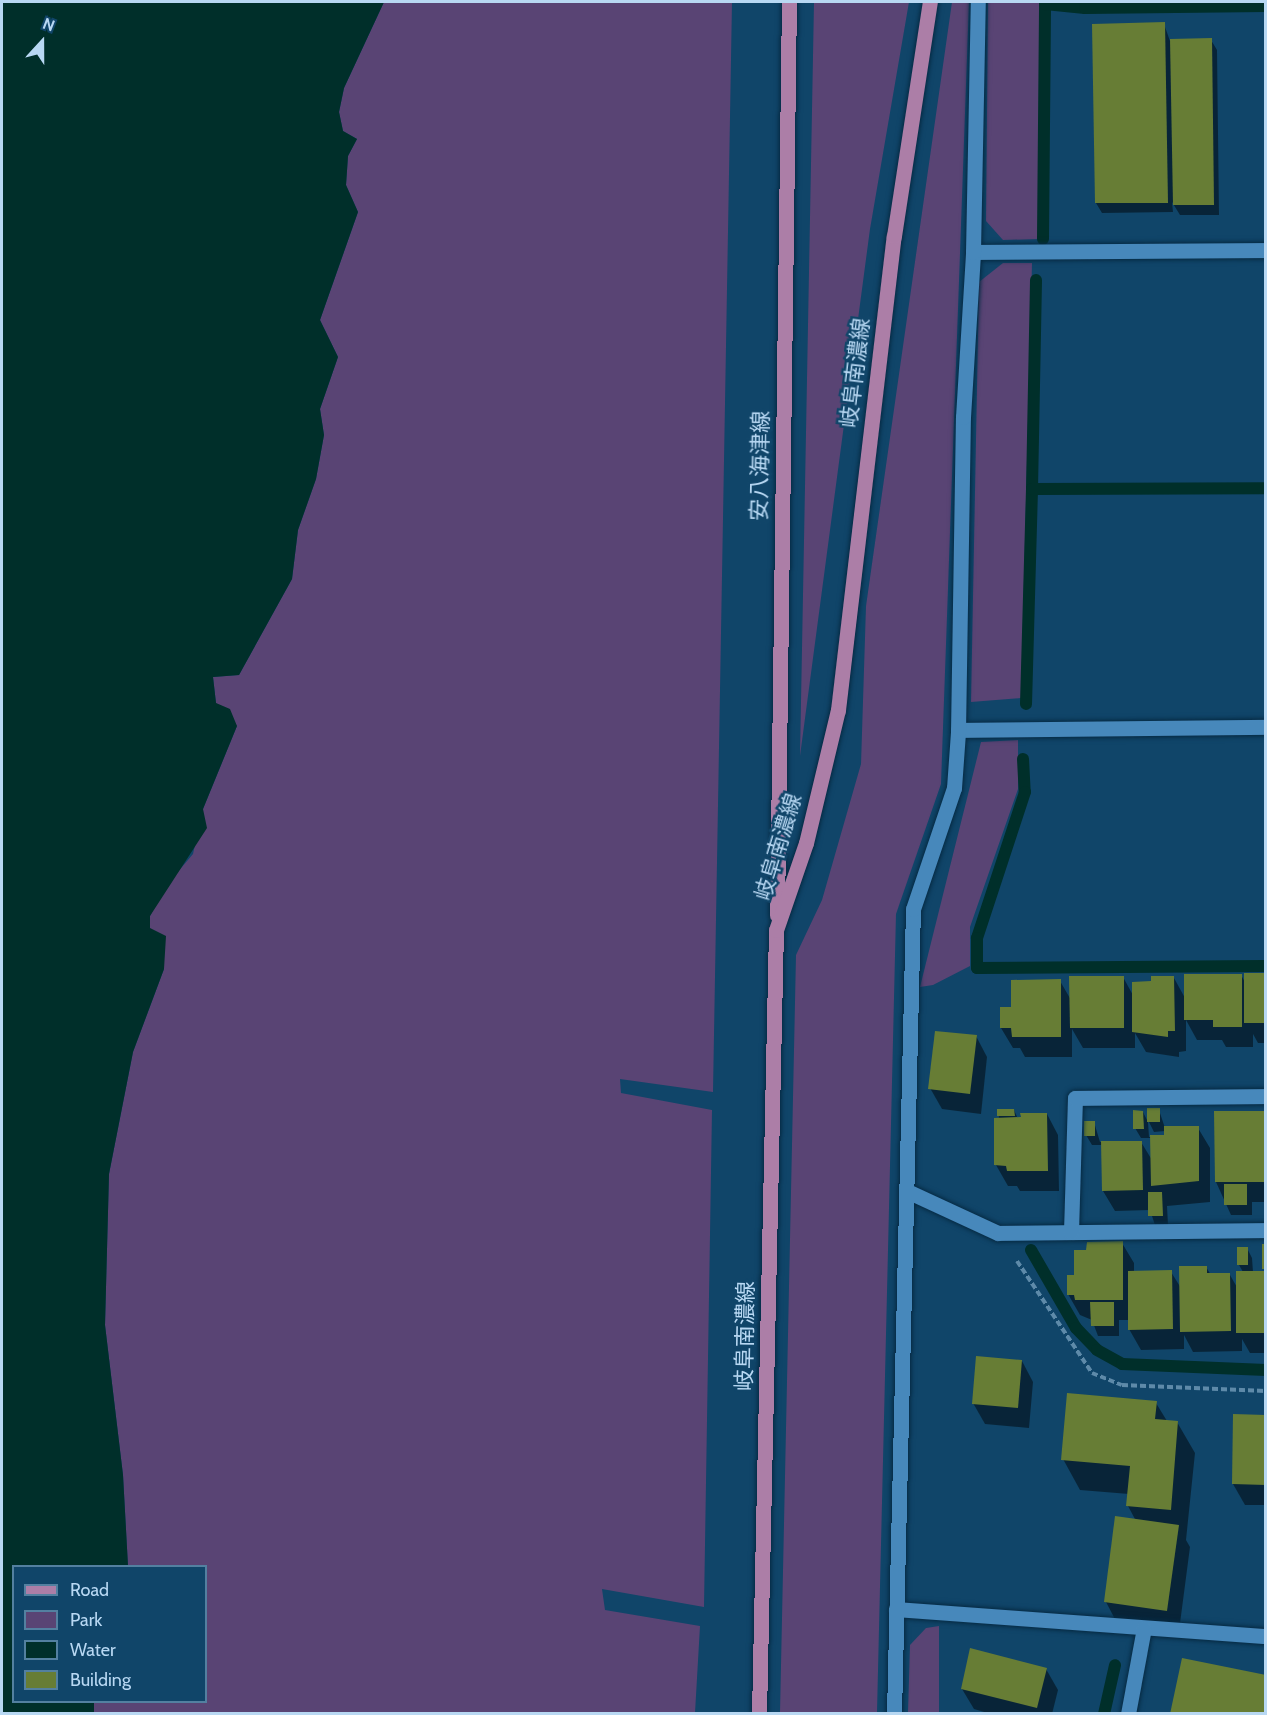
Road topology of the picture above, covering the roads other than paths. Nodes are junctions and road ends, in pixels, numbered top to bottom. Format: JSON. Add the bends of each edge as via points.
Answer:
{"nodes":[{"id":1,"x":789,"y":2,"type":"edge"},
{"id":2,"x":930,"y":2,"type":"edge"},
{"id":3,"x":978,"y":2,"type":"edge"},
{"id":4,"x":1266,"y":250,"type":"edge"},
{"id":5,"x":973,"y":252,"type":"junction"},
{"id":6,"x":1266,"y":727,"type":"edge"},
{"id":7,"x":958,"y":730,"type":"junction"},
{"id":8,"x":776,"y":930,"type":"junction"},
{"id":9,"x":1266,"y":1096,"type":"edge"},
{"id":10,"x":907,"y":1191,"type":"junction"},
{"id":11,"x":1266,"y":1230,"type":"edge"},
{"id":12,"x":1071,"y":1232,"type":"junction"},
{"id":13,"x":896,"y":1609,"type":"junction"},
{"id":14,"x":1144,"y":1628,"type":"junction"},
{"id":15,"x":1266,"y":1636,"type":"edge"},
{"id":16,"x":759,"y":1713,"type":"edge"},
{"id":17,"x":894,"y":1713,"type":"edge"},
{"id":18,"x":1128,"y":1713,"type":"edge"}],
"edges":[{"from":1,"to":8,"type":"main road","name":"安八海津線"},
{"from":2,"to":8,"type":"main road","name":"岐阜南濃線","via":[[894,236],[838,710],[806,843]]},
{"from":3,"to":5,"type":"street"},
{"from":4,"to":5,"type":"street"},
{"from":5,"to":7,"type":"street","via":[[963,417]]},
{"from":6,"to":7,"type":"street"},
{"from":7,"to":10,"type":"street","via":[[954,788],[914,909]]},
{"from":8,"to":16,"type":"main road","name":"岐阜南濃線"},
{"from":9,"to":12,"type":"street","via":[[1075,1098]]},
{"from":10,"to":12,"type":"street","via":[[998,1233]]},
{"from":10,"to":13,"type":"street"},
{"from":11,"to":12,"type":"street"},
{"from":13,"to":14,"type":"street"},
{"from":13,"to":17,"type":"street"},
{"from":14,"to":15,"type":"street"},
{"from":14,"to":18,"type":"street"}]}
